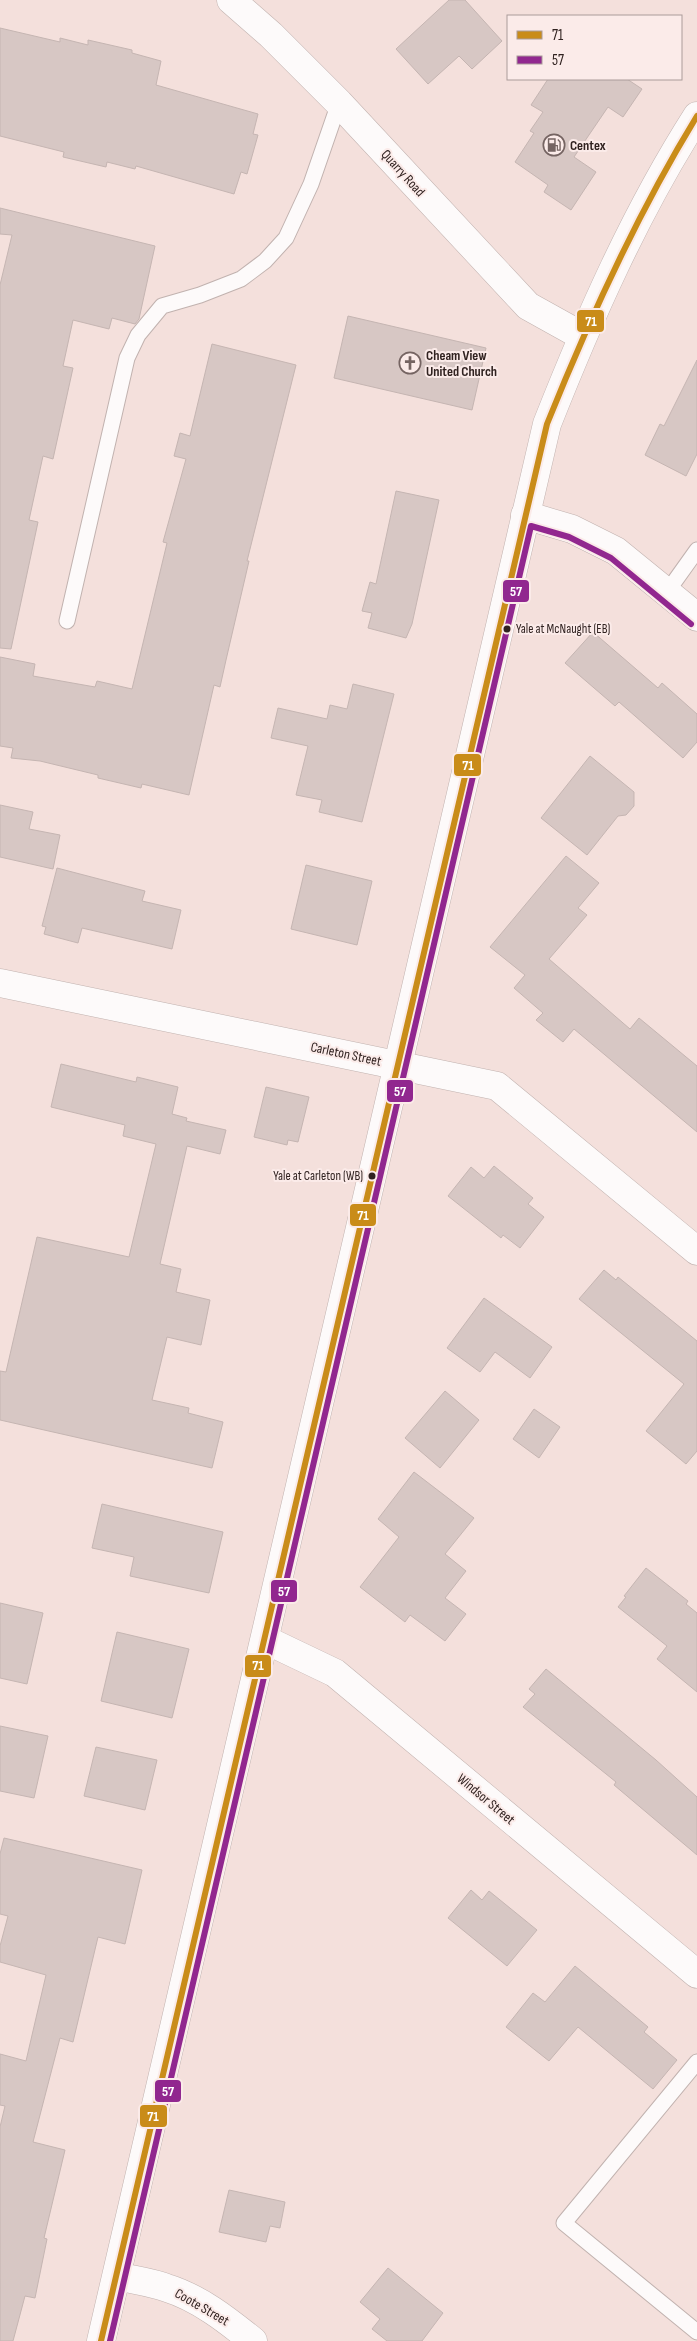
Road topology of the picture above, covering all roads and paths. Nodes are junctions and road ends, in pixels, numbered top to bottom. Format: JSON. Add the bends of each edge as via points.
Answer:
{"nodes":[{"id":1,"x":231,"y":0,"type":"edge"},
{"id":2,"x":339,"y":103,"type":"junction"},
{"id":3,"x":697,"y":116,"type":"edge"},
{"id":4,"x":582,"y":336,"type":"junction"},
{"id":5,"x":525,"y":516,"type":"junction"},
{"id":6,"x":697,"y":550,"type":"edge"},
{"id":7,"x":667,"y":592,"type":"junction"},
{"id":8,"x":697,"y":617,"type":"edge"},
{"id":9,"x":67,"y":621,"type":"dead end"},
{"id":10,"x":0,"y":983,"type":"edge"},
{"id":11,"x":397,"y":1064,"type":"junction"},
{"id":12,"x":697,"y":1251,"type":"edge"},
{"id":13,"x":266,"y":1640,"type":"junction"},
{"id":14,"x":697,"y":1974,"type":"edge"},
{"id":15,"x":697,"y":2062,"type":"edge"},
{"id":16,"x":117,"y":2276,"type":"junction"},
{"id":17,"x":697,"y":2332,"type":"edge"},
{"id":18,"x":101,"y":2341,"type":"edge"},
{"id":19,"x":253,"y":2341,"type":"edge"}],
"edges":[{"from":1,"to":2,"type":"main road","name":"Quarry Road","via":[[271,34]]},
{"from":2,"to":4,"type":"main road","name":"Quarry Road","via":[[528,306]]},
{"from":2,"to":9,"type":"lane","via":[[311,184],[286,238],[241,279],[162,306],[138,335],[127,358]]},
{"from":3,"to":4,"type":"main road","via":[[644,206]]},
{"from":4,"to":5,"type":"main road","via":[[547,424]]},
{"from":5,"to":7,"type":"main road","via":[[572,529],[616,551]]},
{"from":5,"to":11,"type":"main road"},
{"from":6,"to":7,"type":"lane"},
{"from":7,"to":8,"type":"main road"},
{"from":10,"to":11,"type":"main road","name":"Carleton Street"},
{"from":11,"to":12,"type":"main road","name":"Carleton Street","via":[[497,1086]]},
{"from":11,"to":13,"type":"main road"},
{"from":13,"to":14,"type":"main road","name":"Windsor Street","via":[[335,1673]]},
{"from":13,"to":16,"type":"main road"},
{"from":15,"to":17,"type":"lane","via":[[564,2223]]},
{"from":16,"to":18,"type":"main road"},
{"from":16,"to":19,"type":"main road","name":"Coote Street","via":[[167,2288],[198,2302]]}]}
